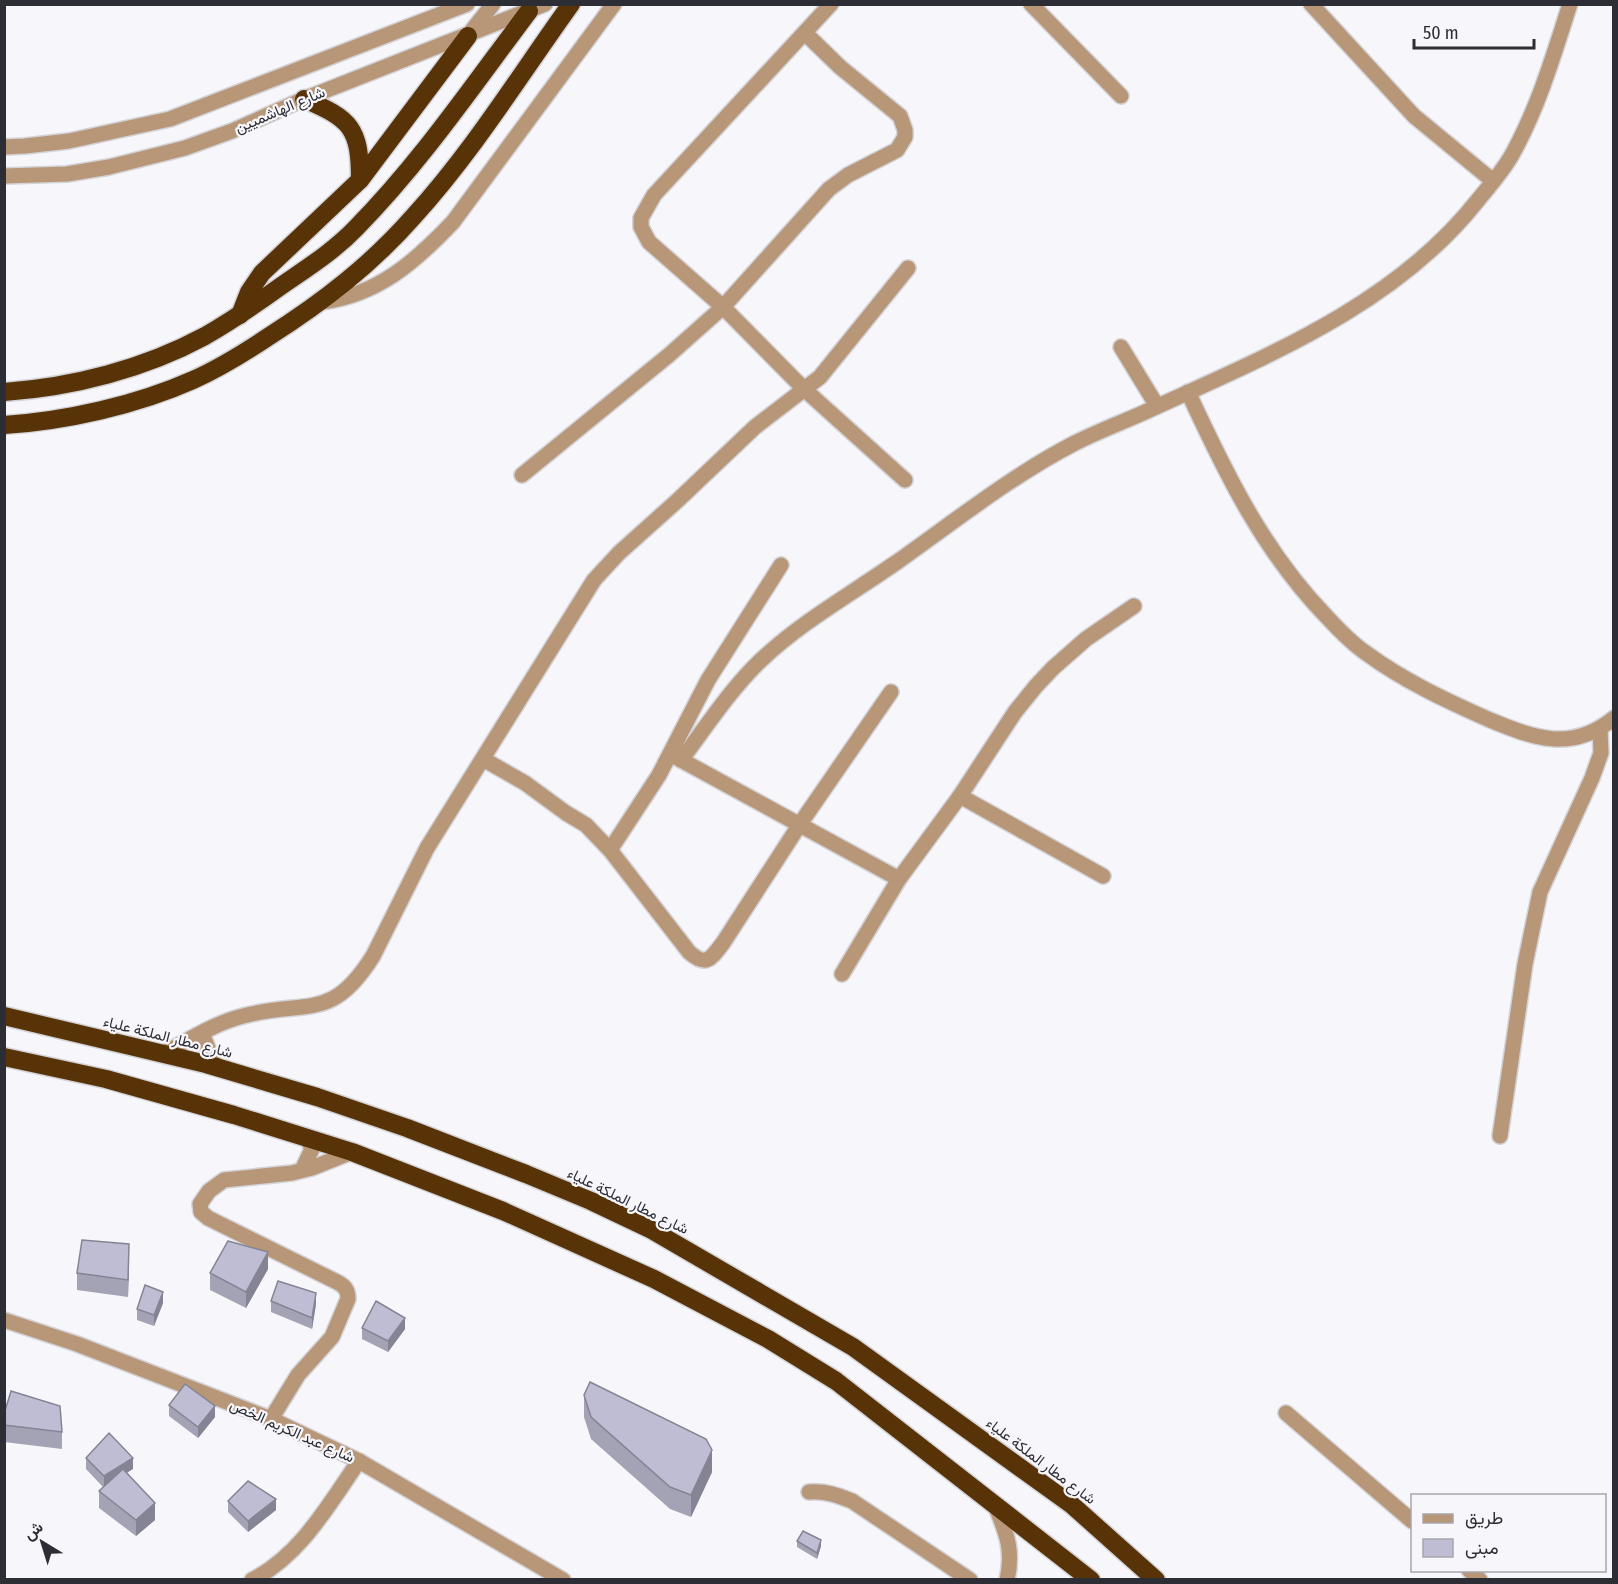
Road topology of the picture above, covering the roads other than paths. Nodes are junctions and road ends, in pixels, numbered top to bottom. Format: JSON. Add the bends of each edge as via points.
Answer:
{"nodes":[{"id":1,"x":467,"y":4,"type":"edge"},
{"id":2,"x":493,"y":4,"type":"edge"},
{"id":3,"x":571,"y":4,"type":"edge"},
{"id":4,"x":614,"y":4,"type":"edge"},
{"id":5,"x":831,"y":4,"type":"edge"},
{"id":6,"x":1031,"y":4,"type":"edge"},
{"id":7,"x":1311,"y":4,"type":"edge"},
{"id":8,"x":1570,"y":4,"type":"edge"},
{"id":9,"x":537,"y":8,"type":"edge"},
{"id":10,"x":445,"y":9,"type":"edge"},
{"id":11,"x":805,"y":33,"type":"junction"},
{"id":12,"x":468,"y":36,"type":"junction"},
{"id":13,"x":1121,"y":96,"type":"dead end"},
{"id":14,"x":304,"y":99,"type":"junction"},
{"id":15,"x":4,"y":147,"type":"edge"},
{"id":16,"x":4,"y":176,"type":"edge"},
{"id":17,"x":360,"y":180,"type":"junction"},
{"id":18,"x":1493,"y":181,"type":"junction"},
{"id":19,"x":908,"y":268,"type":"dead end"},
{"id":20,"x":322,"y":302,"type":"junction"},
{"id":21,"x":723,"y":307,"type":"junction"},
{"id":22,"x":240,"y":315,"type":"junction"},
{"id":23,"x":1120,"y":346,"type":"dead end"},
{"id":24,"x":804,"y":389,"type":"junction"},
{"id":25,"x":4,"y":392,"type":"edge"},
{"id":26,"x":1188,"y":392,"type":"junction"},
{"id":27,"x":1157,"y":406,"type":"junction"},
{"id":28,"x":4,"y":426,"type":"edge"},
{"id":29,"x":522,"y":475,"type":"dead end"},
{"id":30,"x":905,"y":480,"type":"dead end"},
{"id":31,"x":781,"y":566,"type":"dead end"},
{"id":32,"x":1134,"y":606,"type":"dead end"},
{"id":33,"x":891,"y":692,"type":"dead end"},
{"id":34,"x":1614,"y":718,"type":"edge"},
{"id":35,"x":1600,"y":729,"type":"junction"},
{"id":36,"x":675,"y":757,"type":"junction"},
{"id":37,"x":483,"y":759,"type":"junction"},
{"id":38,"x":960,"y":796,"type":"junction"},
{"id":39,"x":800,"y":824,"type":"junction"},
{"id":40,"x":610,"y":850,"type":"junction"},
{"id":41,"x":1103,"y":876,"type":"dead end"},
{"id":42,"x":899,"y":879,"type":"junction"},
{"id":43,"x":842,"y":974,"type":"dead end"},
{"id":44,"x":4,"y":1016,"type":"edge"},
{"id":45,"x":202,"y":1033,"type":"junction"},
{"id":46,"x":164,"y":1053,"type":"junction"},
{"id":47,"x":4,"y":1057,"type":"edge"},
{"id":48,"x":215,"y":1066,"type":"junction"},
{"id":49,"x":1500,"y":1136,"type":"dead end"},
{"id":50,"x":307,"y":1138,"type":"junction"},
{"id":51,"x":352,"y":1152,"type":"junction"},
{"id":52,"x":302,"y":1170,"type":"junction"},
{"id":53,"x":4,"y":1320,"type":"edge"},
{"id":54,"x":1286,"y":1413,"type":"dead end"},
{"id":55,"x":271,"y":1419,"type":"junction"},
{"id":56,"x":360,"y":1461,"type":"junction"},
{"id":57,"x":809,"y":1492,"type":"dead end"},
{"id":58,"x":994,"y":1502,"type":"junction"},
{"id":59,"x":1411,"y":1519,"type":"edge"},
{"id":60,"x":252,"y":1580,"type":"edge"},
{"id":61,"x":563,"y":1580,"type":"edge"},
{"id":62,"x":970,"y":1580,"type":"edge"},
{"id":63,"x":1007,"y":1580,"type":"edge"},
{"id":64,"x":1091,"y":1580,"type":"edge"},
{"id":65,"x":1156,"y":1580,"type":"edge"}],
"edges":[{"from":1,"to":10,"type":"street","name":"شارع الهاشميين"},
{"from":2,"to":12,"type":"street"},
{"from":3,"to":20,"type":"highway","via":[[447,177],[378,254]]},
{"from":4,"to":20,"type":"street","via":[[460,213],[427,249],[380,284],[350,297]]},
{"from":5,"to":11,"type":"street"},
{"from":6,"to":13,"type":"street"},
{"from":7,"to":18,"type":"street","via":[[1414,116]]},
{"from":8,"to":18,"type":"street","via":[[1531,116],[1513,154]]},
{"from":9,"to":12,"type":"street","name":"شارع الهاشميين"},
{"from":9,"to":22,"type":"highway","via":[[380,203],[333,249]]},
{"from":10,"to":15,"type":"street","name":"شارع الهاشميين","via":[[170,119],[69,141]]},
{"from":11,"to":21,"type":"street","via":[[654,195],[641,218],[641,228],[649,242]]},
{"from":11,"to":21,"type":"street","via":[[900,116],[905,137],[892,154],[848,175],[830,189]]},
{"from":12,"to":14,"type":"street","name":"شارع الهاشميين"},
{"from":12,"to":17,"type":"highway"},
{"from":14,"to":16,"type":"street","name":"شارع الهاشميين","via":[[231,131],[152,157],[67,174]]},
{"from":14,"to":17,"type":"highway","via":[[336,114],[350,128],[358,146]]},
{"from":17,"to":22,"type":"highway","via":[[262,273]]},
{"from":18,"to":26,"type":"street","via":[[1431,251],[1363,303],[1278,350]]},
{"from":19,"to":24,"type":"street","via":[[820,377]]},
{"from":20,"to":28,"type":"highway","via":[[237,357],[191,381],[106,408]]},
{"from":21,"to":24,"type":"street"},
{"from":21,"to":29,"type":"street"},
{"from":22,"to":25,"type":"highway","via":[[146,362],[87,381]]},
{"from":23,"to":27,"type":"street"},
{"from":24,"to":30,"type":"street"},
{"from":24,"to":37,"type":"street","via":[[755,427],[606,566]]},
{"from":26,"to":27,"type":"street"},
{"from":26,"to":35,"type":"street","via":[[1226,474],[1285,570],[1364,652],[1424,689],[1508,727],[1546,739],[1575,739]]},
{"from":27,"to":36,"type":"street","via":[[1074,443],[1007,483],[793,632],[743,680]]},
{"from":31,"to":36,"type":"street","via":[[708,680]]},
{"from":32,"to":38,"type":"street","via":[[1086,639],[1036,686]]},
{"from":33,"to":39,"type":"street"},
{"from":34,"to":35,"type":"street"},
{"from":35,"to":49,"type":"street","via":[[1601,753],[1592,778],[1540,892],[1525,964]]},
{"from":36,"to":39,"type":"street"},
{"from":36,"to":40,"type":"street"},
{"from":37,"to":40,"type":"street","via":[[586,825]]},
{"from":37,"to":45,"type":"street","via":[[427,848],[373,956],[346,991],[312,1007],[242,1016]]},
{"from":38,"to":41,"type":"street"},
{"from":38,"to":42,"type":"street"},
{"from":39,"to":40,"type":"street","via":[[723,943],[704,961],[689,952]]},
{"from":39,"to":42,"type":"street"},
{"from":42,"to":43,"type":"street"},
{"from":44,"to":46,"type":"highway","name":"شارع مطار الملكة علياء"},
{"from":45,"to":46,"type":"street"},
{"from":45,"to":48,"type":"street"},
{"from":46,"to":48,"type":"highway","name":"شارع مطار الملكة علياء"},
{"from":47,"to":50,"type":"highway","via":[[106,1079]]},
{"from":48,"to":65,"type":"highway","name":"شارع مطار الملكة علياء","via":[[317,1096],[418,1132],[591,1201],[650,1229],[853,1347],[1072,1505]]},
{"from":50,"to":51,"type":"highway"},
{"from":50,"to":52,"type":"street","via":[[312,1149]]},
{"from":51,"to":52,"type":"street"},
{"from":51,"to":58,"type":"highway","via":[[567,1239],[768,1339],[837,1381]]},
{"from":52,"to":55,"type":"street","via":[[224,1180],[200,1204],[201,1212],[208,1218],[337,1282],[348,1293],[332,1337],[298,1375]]},
{"from":53,"to":55,"type":"street","name":"شارع عبد الكريم الخص"},
{"from":54,"to":59,"type":"street"},
{"from":55,"to":56,"type":"street","name":"شارع عبد الكريم الخص"},
{"from":56,"to":60,"type":"street","via":[[294,1550]]},
{"from":56,"to":61,"type":"street","name":"شارع عبد الكريم الخص"},
{"from":57,"to":62,"type":"street","via":[[823,1491],[852,1501]]},
{"from":58,"to":63,"type":"street","via":[[1009,1542]]},
{"from":58,"to":64,"type":"highway"}]}
